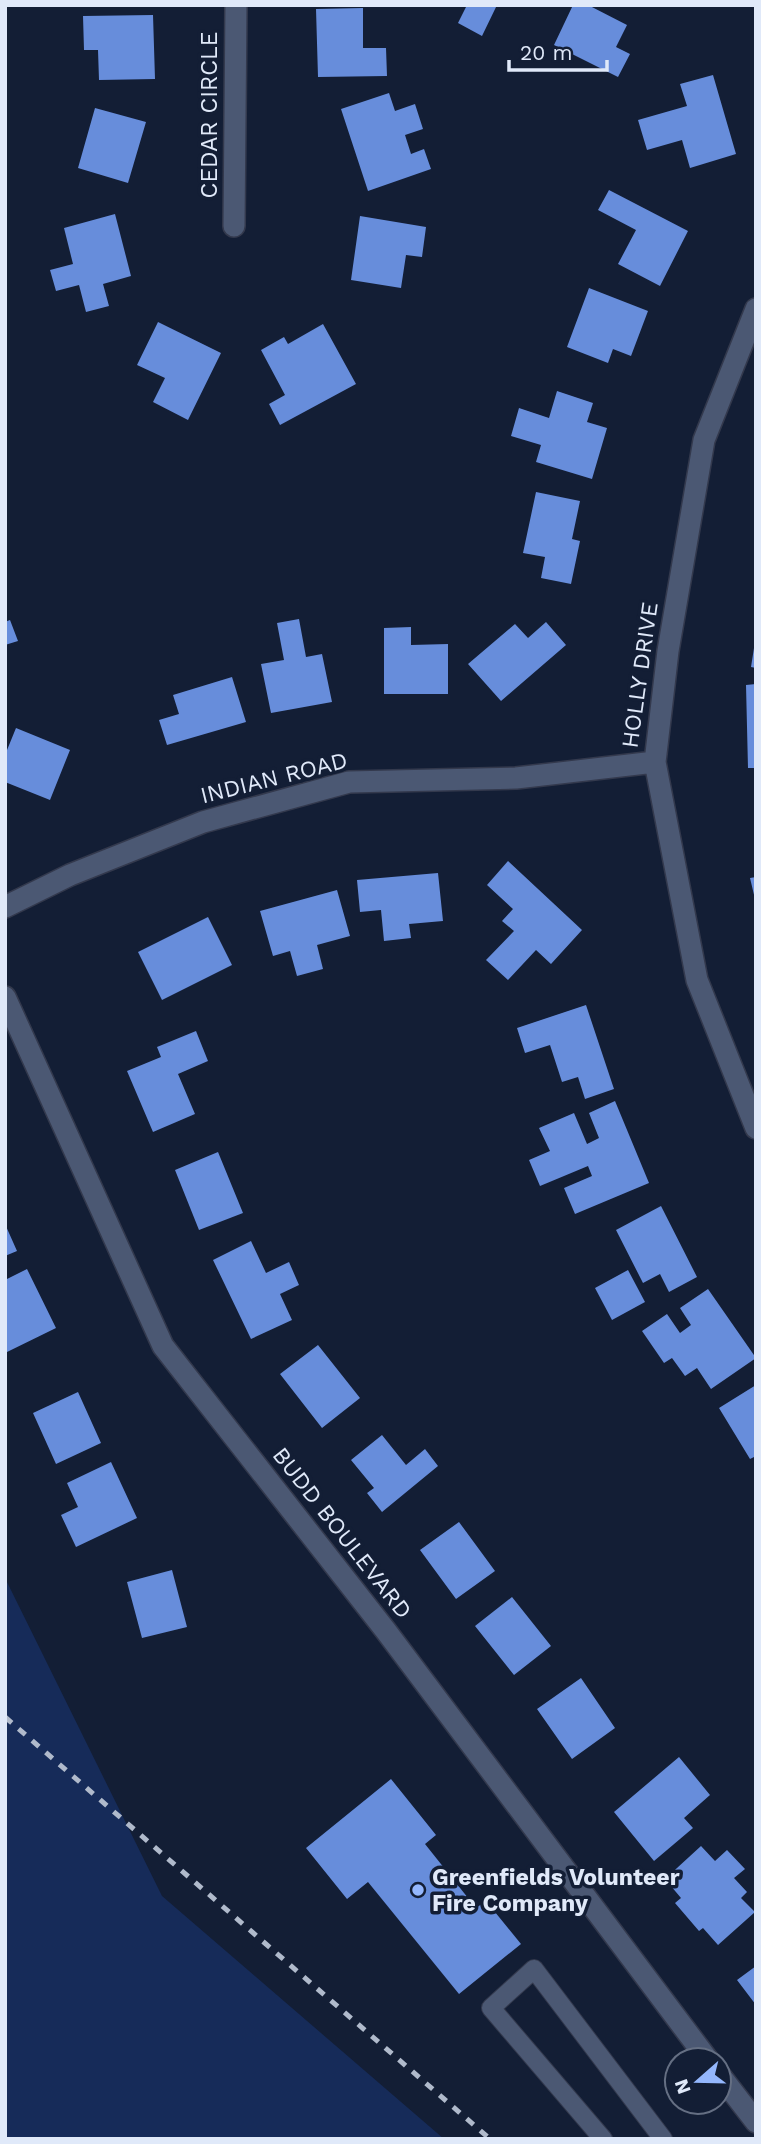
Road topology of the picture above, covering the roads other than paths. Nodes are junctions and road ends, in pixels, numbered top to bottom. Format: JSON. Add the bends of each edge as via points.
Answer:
{"nodes":[{"id":1,"x":236,"y":5,"type":"edge"},
{"id":2,"x":234,"y":226,"type":"dead end"},
{"id":3,"x":756,"y":309,"type":"edge"},
{"id":4,"x":751,"y":332,"type":"edge"},
{"id":5,"x":655,"y":762,"type":"junction"},
{"id":6,"x":5,"y":907,"type":"edge"},
{"id":7,"x":5,"y":997,"type":"edge"},
{"id":8,"x":756,"y":1128,"type":"edge"},
{"id":9,"x":697,"y":2046,"type":"edge"},
{"id":10,"x":733,"y":2092,"type":"edge"},
{"id":11,"x":756,"y":2122,"type":"edge"},
{"id":12,"x":603,"y":2139,"type":"edge"},
{"id":13,"x":663,"y":2139,"type":"edge"}],
"edges":[{"from":1,"to":2,"type":"street","name":"CEDAR CIRCLE"},
{"from":3,"to":4,"type":"street","name":"HOLLY DRIVE"},
{"from":4,"to":5,"type":"street","name":"HOLLY DRIVE","via":[[704,440],[668,652]]},
{"from":5,"to":6,"type":"street","name":"INDIAN ROAD","via":[[516,778],[349,782],[203,822],[70,875]]},
{"from":5,"to":8,"type":"street","name":"HOLLY DRIVE","via":[[697,980]]},
{"from":7,"to":9,"type":"street","name":"BUDD BOULEVARD","via":[[163,1346],[386,1631]]},
{"from":10,"to":11,"type":"street"},
{"from":12,"to":13,"type":"lane","via":[[491,2008],[534,1969]]}]}
